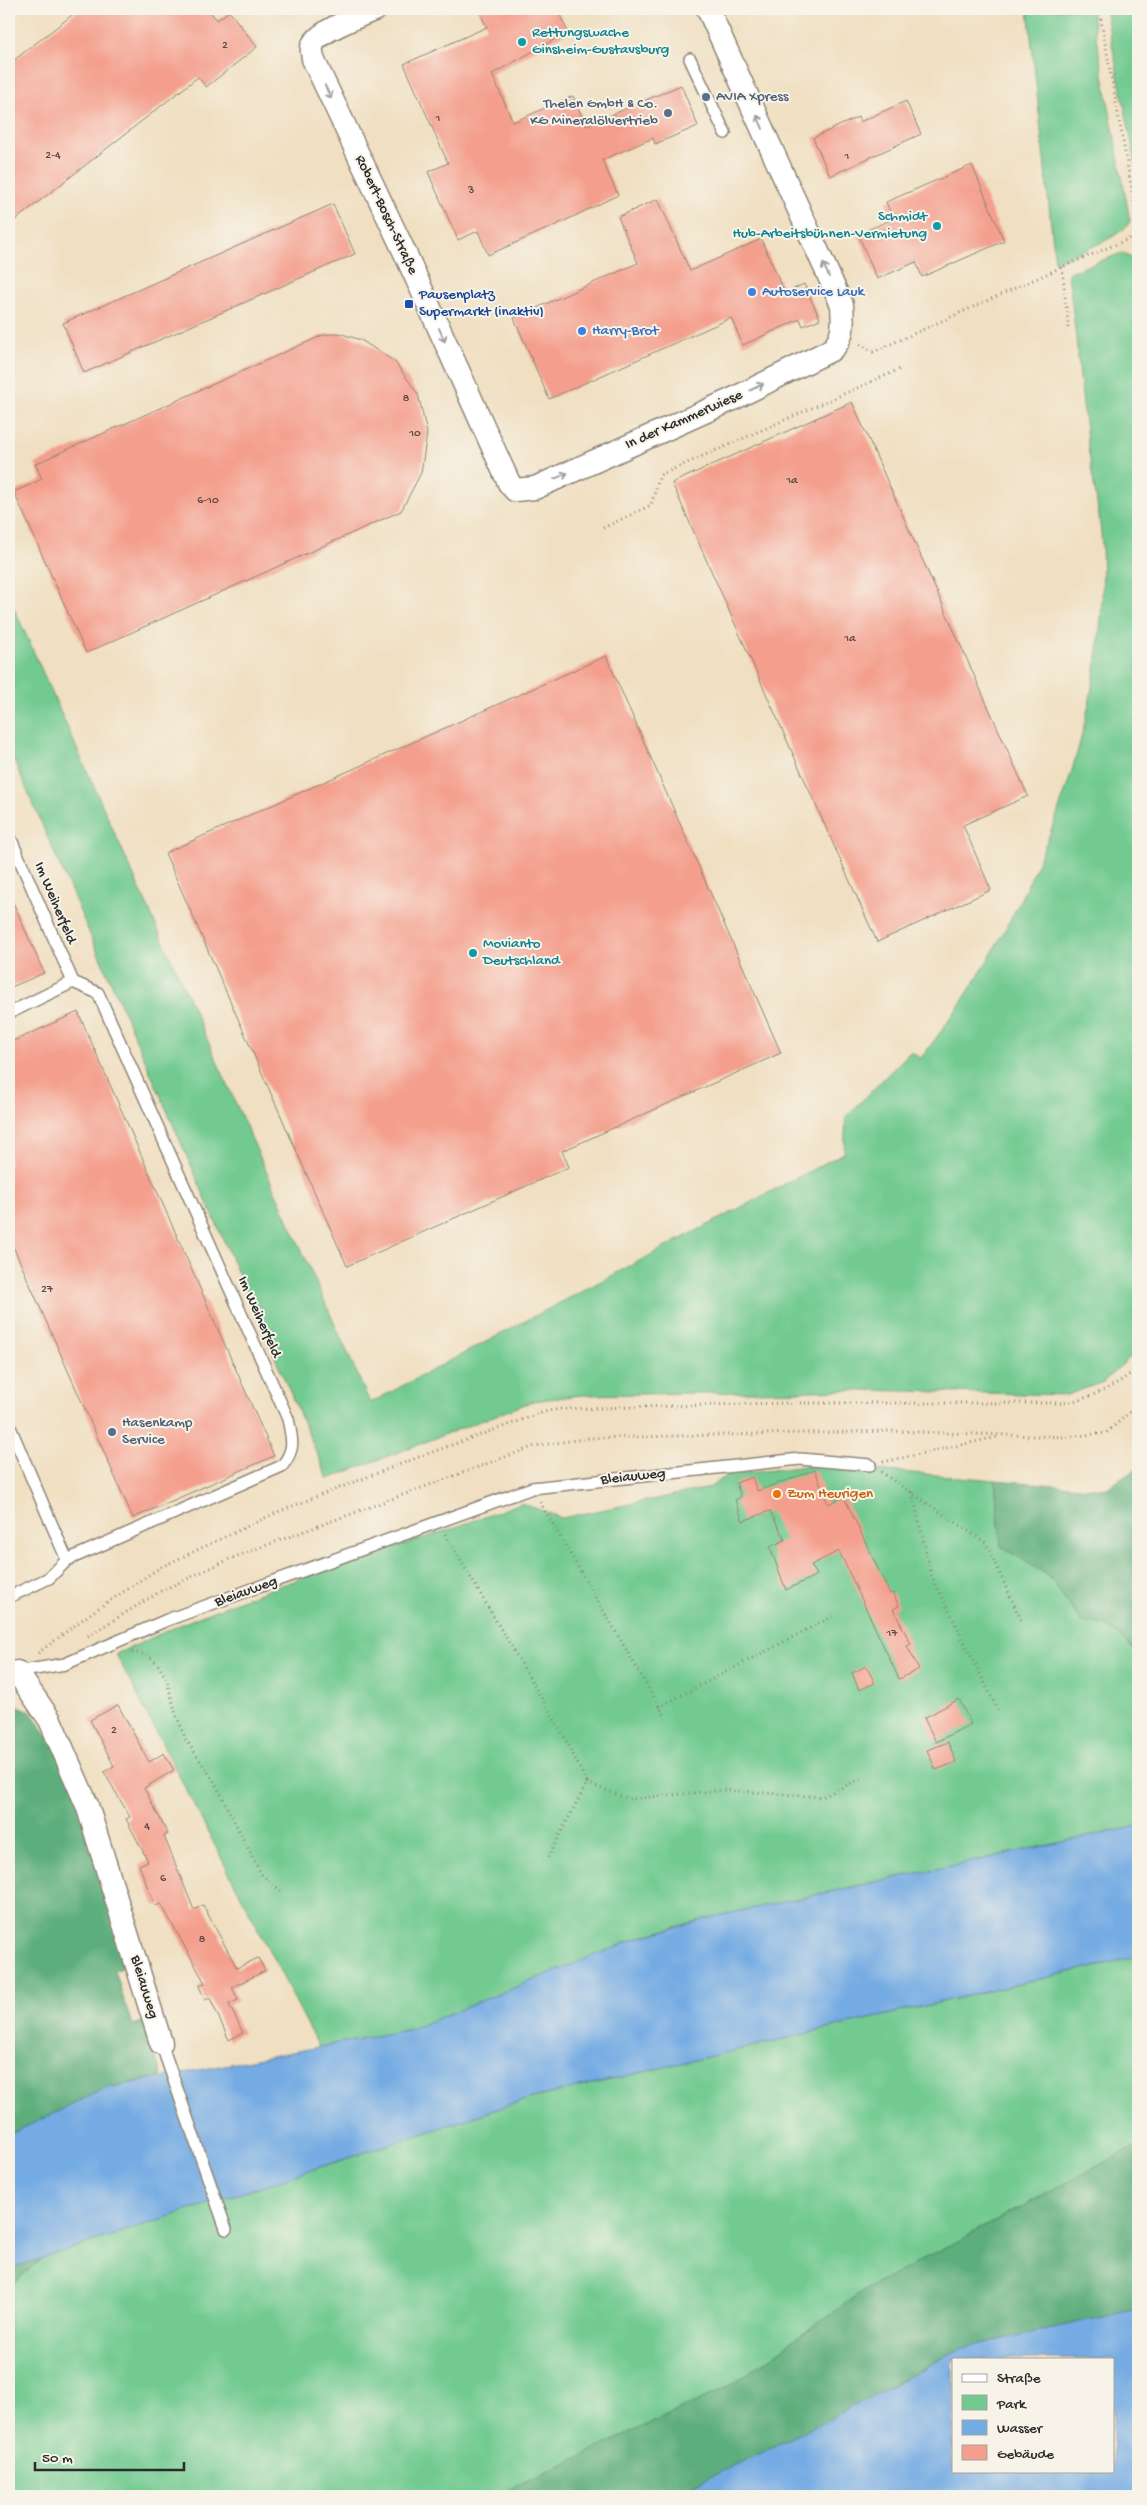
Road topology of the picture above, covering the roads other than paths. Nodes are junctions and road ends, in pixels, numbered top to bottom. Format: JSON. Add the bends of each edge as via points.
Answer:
{"nodes":[{"id":1,"x":376,"y":9,"type":"edge"},
{"id":2,"x":708,"y":9,"type":"edge"},
{"id":3,"x":690,"y":59,"type":"dead end"},
{"id":4,"x":726,"y":134,"type":"dead end"},
{"id":5,"x":515,"y":490,"type":"joint"},
{"id":6,"x":9,"y":835,"type":"edge"},
{"id":7,"x":73,"y":982,"type":"junction"},
{"id":8,"x":9,"y":1013,"type":"edge"},
{"id":9,"x":9,"y":1425,"type":"edge"},
{"id":10,"x":870,"y":1465,"type":"road end"},
{"id":11,"x":68,"y":1560,"type":"junction"},
{"id":12,"x":9,"y":1597,"type":"edge"},
{"id":13,"x":13,"y":1674,"type":"edge"},
{"id":14,"x":161,"y":2043,"type":"joint"},
{"id":15,"x":226,"y":2229,"type":"dead end"}],
"edges":[{"from":1,"to":5,"type":"street","name":"Robert-Bosch-Straße","one_way":true,"via":[[316,39],[312,47],[313,60]]},
{"from":5,"to":2,"type":"street","name":"In der Kammerwiese","one_way":true,"via":[[535,488],[733,399],[831,350],[842,333],[842,305]]},
{"from":3,"to":4,"type":"lane"},
{"from":6,"to":7,"type":"lane","name":"Im Weiherfeld"},
{"from":7,"to":8,"type":"lane"},
{"from":7,"to":11,"type":"lane","name":"Im Weiherfeld","via":[[98,992],[288,1419],[293,1443],[291,1455],[282,1466]]},
{"from":9,"to":11,"type":"lane"},
{"from":10,"to":13,"type":"lane","name":"Bleiauweg","via":[[800,1459],[532,1488],[167,1620],[64,1664]]},
{"from":11,"to":12,"type":"lane","name":"Im Weiherfeld","via":[[50,1578]]},
{"from":13,"to":14,"type":"street","name":"Bleiauweg","via":[[50,1720],[87,1805]]},
{"from":14,"to":15,"type":"lane"}]}
